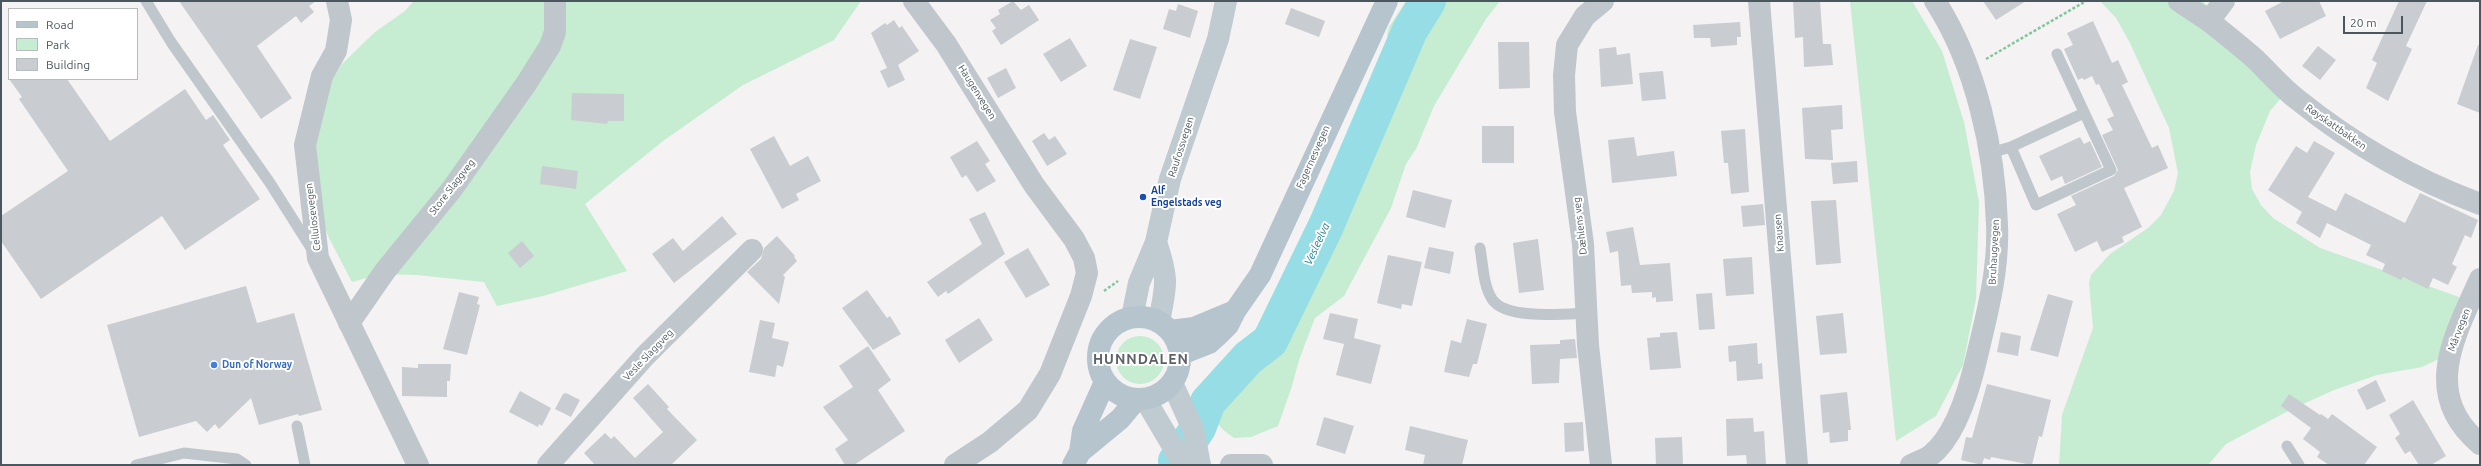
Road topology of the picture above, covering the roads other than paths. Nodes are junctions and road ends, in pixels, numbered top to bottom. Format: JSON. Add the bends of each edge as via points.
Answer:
{"nodes":[{"id":1,"x":146,"y":1,"type":"edge"},
{"id":2,"x":337,"y":1,"type":"edge"},
{"id":3,"x":555,"y":1,"type":"edge"},
{"id":4,"x":914,"y":1,"type":"edge"},
{"id":5,"x":1226,"y":1,"type":"edge"},
{"id":6,"x":1387,"y":1,"type":"edge"},
{"id":7,"x":1603,"y":1,"type":"edge"},
{"id":8,"x":1759,"y":1,"type":"edge"},
{"id":9,"x":1935,"y":1,"type":"edge"},
{"id":10,"x":2179,"y":1,"type":"edge"},
{"id":11,"x":2224,"y":1,"type":"edge"},
{"id":12,"x":2209,"y":21,"type":"junction"},
{"id":13,"x":2057,"y":54,"type":"dead end"},
{"id":14,"x":2084,"y":113,"type":"junction"},
{"id":15,"x":2011,"y":146,"type":"junction"},
{"id":16,"x":1990,"y":153,"type":"junction"},
{"id":17,"x":2480,"y":204,"type":"edge"},
{"id":18,"x":1156,"y":242,"type":"junction"},
{"id":19,"x":1480,"y":248,"type":"dead end"},
{"id":20,"x":752,"y":250,"type":"dead end"},
{"id":21,"x":318,"y":258,"type":"junction"},
{"id":22,"x":2480,"y":279,"type":"edge"},
{"id":23,"x":1235,"y":311,"type":"junction"},
{"id":24,"x":1587,"y":313,"type":"junction"},
{"id":25,"x":1132,"y":317,"type":"junction"},
{"id":26,"x":349,"y":323,"type":"junction"},
{"id":27,"x":1164,"y":326,"type":"junction"},
{"id":28,"x":1181,"y":354,"type":"junction"},
{"id":29,"x":1105,"y":382,"type":"junction"},
{"id":30,"x":1172,"y":383,"type":"junction"},
{"id":31,"x":1141,"y":399,"type":"junction"},
{"id":32,"x":297,"y":426,"type":"dead end"},
{"id":33,"x":2480,"y":444,"type":"edge"},
{"id":34,"x":2287,"y":446,"type":"dead end"},
{"id":35,"x":1077,"y":459,"type":"edge"},
{"id":36,"x":1926,"y":462,"type":"edge"},
{"id":37,"x":136,"y":465,"type":"edge"},
{"id":38,"x":246,"y":465,"type":"edge"},
{"id":39,"x":305,"y":465,"type":"edge"},
{"id":40,"x":418,"y":465,"type":"edge"},
{"id":41,"x":548,"y":465,"type":"edge"},
{"id":42,"x":955,"y":465,"type":"edge"},
{"id":43,"x":1184,"y":465,"type":"edge"},
{"id":44,"x":1200,"y":465,"type":"edge"},
{"id":45,"x":1231,"y":465,"type":"edge"},
{"id":46,"x":1262,"y":465,"type":"edge"},
{"id":47,"x":1601,"y":465,"type":"edge"},
{"id":48,"x":1797,"y":465,"type":"edge"},
{"id":49,"x":2299,"y":465,"type":"edge"}],
"edges":[{"from":1,"to":21,"type":"lane"},
{"from":2,"to":21,"type":"street","name":"Cellulosevegen","via":[[341,20],[336,50],[322,76],[305,145]]},
{"from":3,"to":26,"type":"street","name":"Store Slaggveg","via":[[555,32],[550,46],[487,141],[452,189],[385,271]]},
{"from":4,"to":42,"type":"street","name":"Haugenvegen","via":[[958,63],[1034,185],[1074,239],[1084,258],[1087,273],[1081,296],[1050,374],[1028,410],[990,442]]},
{"from":5,"to":18,"type":"main road","name":"Raufossvegen","via":[[1218,39],[1170,179]]},
{"from":6,"to":23,"type":"main road","name":"Fagernesvegen","via":[[1260,275]]},
{"from":7,"to":24,"type":"street","name":"Dæhlens veg","via":[[1585,16],[1567,45],[1564,75],[1565,112],[1583,244]]},
{"from":8,"to":48,"type":"street","name":"Knausen"},
{"from":9,"to":16,"type":"street","name":"Bruhaugvegen","via":[[1969,68]]},
{"from":10,"to":12,"type":"street","name":"Røyskattbakken"},
{"from":11,"to":12,"type":"street"},
{"from":12,"to":17,"type":"street","name":"Røyskattbakken","via":[[2254,58],[2297,100],[2360,145],[2435,188]]},
{"from":13,"to":14,"type":"lane"},
{"from":14,"to":15,"type":"lane"},
{"from":14,"to":15,"type":"lane","via":[[2111,170],[2036,205]]},
{"from":15,"to":16,"type":"lane"},
{"from":16,"to":36,"type":"street","name":"Bruhaugvegen","via":[[1997,226],[1991,298],[1970,384],[1948,436]]},
{"from":18,"to":25,"type":"main road","name":"Raufossvegen","via":[[1140,283]]},
{"from":18,"to":27,"type":"main road","via":[[1164,268],[1166,286]]},
{"from":19,"to":24,"type":"lane","via":[[1487,290],[1502,308],[1524,313]]},
{"from":20,"to":41,"type":"street","name":"Vesle Slaggveg","via":[[645,356]]},
{"from":21,"to":26,"type":"street","name":"Cellulosevegen"},
{"from":22,"to":33,"type":"street","name":"Mårvegen","via":[[2452,344],[2446,372],[2447,395],[2458,421]]},
{"from":23,"to":27,"type":"main road","via":[[1194,328]]},
{"from":23,"to":28,"type":"main road","name":"Fagernesvegen","via":[[1228,325],[1209,343]]},
{"from":24,"to":47,"type":"street","name":"Dæhlens veg"},
{"from":25,"to":27,"type":"main road","via":[[1148,317]]},
{"from":25,"to":29,"type":"main road","via":[[1113,325],[1100,342],[1098,366]]},
{"from":26,"to":40,"type":"street","name":"Cellulosevegen"},
{"from":27,"to":28,"type":"main road","via":[[1176,339]]},
{"from":28,"to":30,"type":"main road","via":[[1179,370]]},
{"from":29,"to":31,"type":"main road","via":[[1111,389]]},
{"from":29,"to":35,"type":"main road","via":[[1084,431]]},
{"from":30,"to":31,"type":"main road","via":[[1157,396]]},
{"from":30,"to":44,"type":"main road","via":[[1193,429]]},
{"from":31,"to":35,"type":"main road"},
{"from":31,"to":43,"type":"main road"},
{"from":32,"to":39,"type":"lane"},
{"from":34,"to":49,"type":"lane"},
{"from":37,"to":38,"type":"lane","via":[[184,452],[237,459]]},
{"from":45,"to":46,"type":"street"}]}
